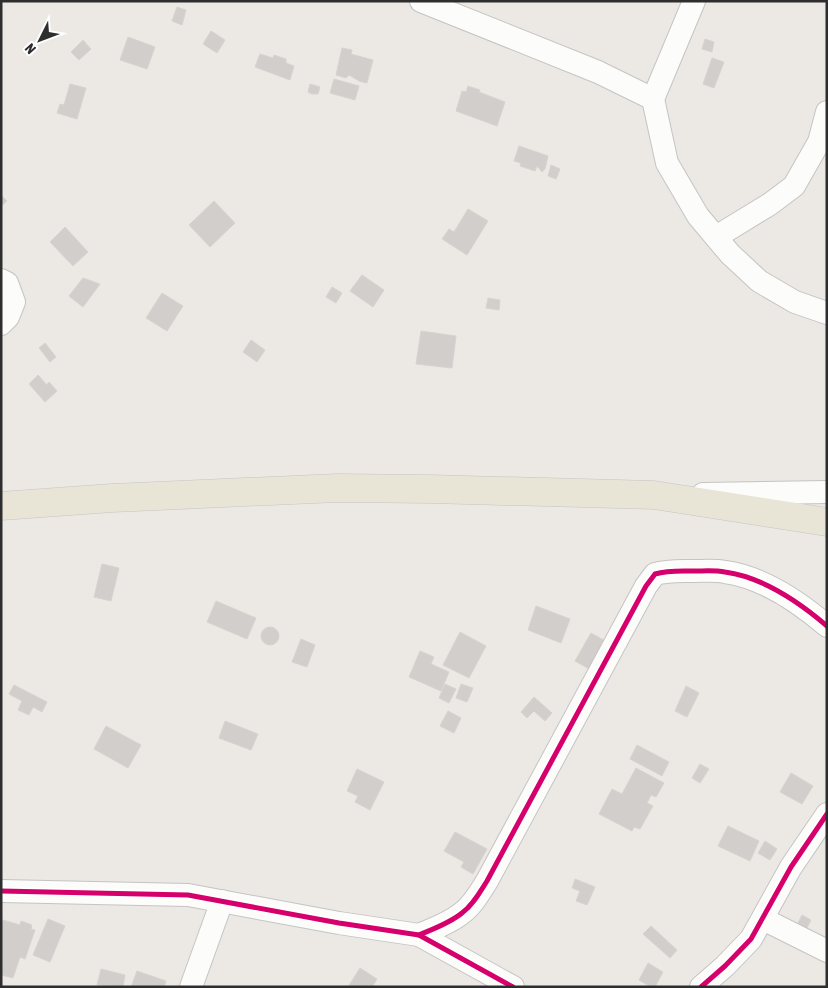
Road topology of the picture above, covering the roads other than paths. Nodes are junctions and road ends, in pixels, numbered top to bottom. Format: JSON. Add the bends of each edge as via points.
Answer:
{"nodes":[{"id":1,"x":421,"y":1,"type":"edge"},
{"id":2,"x":694,"y":1,"type":"edge"},
{"id":3,"x":653,"y":99,"type":"junction"},
{"id":4,"x":827,"y":112,"type":"edge"},
{"id":5,"x":716,"y":237,"type":"junction"},
{"id":6,"x":1,"y":280,"type":"edge"},
{"id":7,"x":827,"y":313,"type":"edge"},
{"id":8,"x":1,"y":324,"type":"edge"},
{"id":9,"x":827,"y":492,"type":"edge"},
{"id":10,"x":654,"y":495,"type":"junction"},
{"id":11,"x":1,"y":506,"type":"edge"},
{"id":12,"x":827,"y":522,"type":"edge"},
{"id":13,"x":827,"y":626,"type":"edge"},
{"id":14,"x":827,"y":814,"type":"edge"},
{"id":15,"x":1,"y":891,"type":"edge"},
{"id":16,"x":222,"y":900,"type":"junction"},
{"id":17,"x":763,"y":919,"type":"junction"},
{"id":18,"x":419,"y":935,"type":"junction"},
{"id":19,"x":827,"y":951,"type":"edge"},
{"id":20,"x":191,"y":987,"type":"edge"},
{"id":21,"x":513,"y":987,"type":"edge"},
{"id":22,"x":701,"y":987,"type":"edge"}],
"edges":[{"from":1,"to":3,"type":"street","via":[[598,72]]},
{"from":2,"to":3,"type":"street"},
{"from":3,"to":5,"type":"street","via":[[667,164],[698,216]]},
{"from":4,"to":5,"type":"street","via":[[819,142],[794,186]]},
{"from":5,"to":7,"type":"street","via":[[759,281],[795,302]]},
{"from":6,"to":8,"type":"street","via":[[7,283],[14,302]]},
{"from":9,"to":10,"type":"street"},
{"from":10,"to":11,"type":"main road","via":[[337,488]]},
{"from":10,"to":12,"type":"main road"},
{"from":13,"to":18,"type":"street","via":[[803,607],[752,579],[725,572],[671,571],[655,574],[478,895],[463,913]]},
{"from":14,"to":17,"type":"street","via":[[791,867]]},
{"from":15,"to":16,"type":"street","via":[[188,895]]},
{"from":16,"to":18,"type":"street"},
{"from":16,"to":20,"type":"street"},
{"from":17,"to":19,"type":"street"},
{"from":17,"to":22,"type":"street","via":[[739,953]]},
{"from":18,"to":21,"type":"street"}]}
